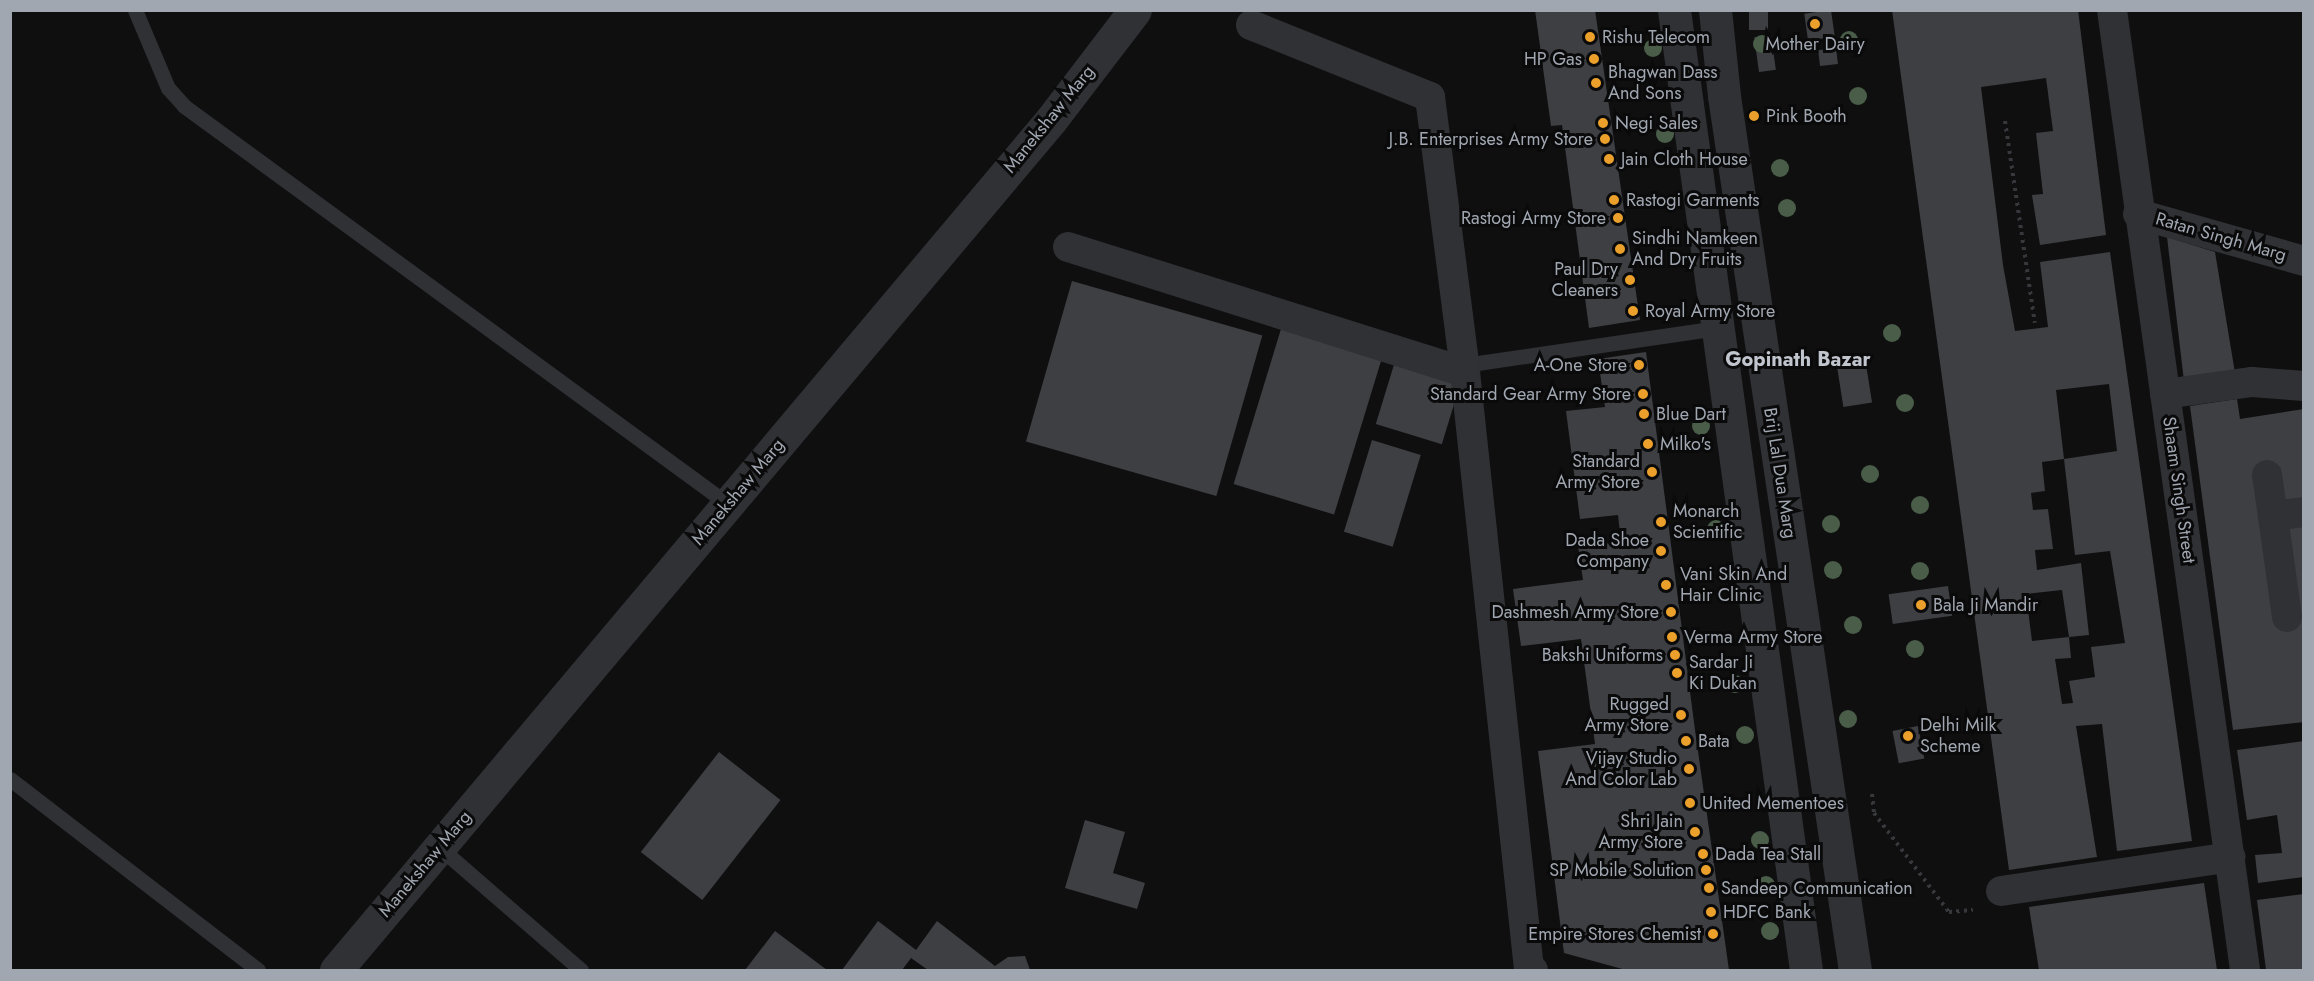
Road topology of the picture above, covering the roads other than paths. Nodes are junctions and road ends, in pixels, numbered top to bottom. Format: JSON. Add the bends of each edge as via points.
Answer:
{"nodes":[{"id":1,"x":135,"y":10,"type":"edge"},
{"id":2,"x":1135,"y":10,"type":"edge"},
{"id":3,"x":1674,"y":10,"type":"edge"},
{"id":4,"x":1714,"y":10,"type":"edge"},
{"id":5,"x":2112,"y":10,"type":"edge"},
{"id":6,"x":1251,"y":25,"type":"dead end"},
{"id":7,"x":2138,"y":214,"type":"junction"},
{"id":8,"x":1068,"y":247,"type":"dead end"},
{"id":9,"x":2304,"y":261,"type":"edge"},
{"id":10,"x":1717,"y":328,"type":"junction"},
{"id":11,"x":1464,"y":369,"type":"junction"},
{"id":12,"x":2304,"y":386,"type":"edge"},
{"id":13,"x":2165,"y":394,"type":"junction"},
{"id":14,"x":2267,"y":475,"type":"dead end"},
{"id":15,"x":728,"y":504,"type":"junction"},
{"id":16,"x":2304,"y":512,"type":"edge"},
{"id":17,"x":2273,"y":516,"type":"junction"},
{"id":18,"x":2287,"y":617,"type":"dead end"},
{"id":19,"x":10,"y":779,"type":"edge"},
{"id":20,"x":439,"y":847,"type":"junction"},
{"id":21,"x":2231,"y":857,"type":"junction"},
{"id":22,"x":1990,"y":900,"type":"road end"},
{"id":23,"x":258,"y":970,"type":"edge"},
{"id":24,"x":336,"y":970,"type":"edge"},
{"id":25,"x":581,"y":970,"type":"edge"},
{"id":26,"x":1533,"y":970,"type":"edge"},
{"id":27,"x":1806,"y":970,"type":"edge"},
{"id":28,"x":1855,"y":970,"type":"edge"},
{"id":29,"x":2245,"y":970,"type":"edge"}],
"edges":[{"from":1,"to":15,"type":"lane","via":[[168,88],[184,106]]},
{"from":2,"to":15,"type":"street","name":"Manekshaw Marg","via":[[1051,120]]},
{"from":3,"to":10,"type":"street"},
{"from":4,"to":28,"type":"street","name":"Brij Lal Dua Marg"},
{"from":5,"to":7,"type":"street","name":"Shaam Singh Street"},
{"from":6,"to":11,"type":"street","via":[[1430,97]]},
{"from":7,"to":9,"type":"street","name":"Ratan Singh Marg"},
{"from":7,"to":13,"type":"street","name":"Shaam Singh Street"},
{"from":8,"to":11,"type":"street"},
{"from":10,"to":11,"type":"lane"},
{"from":10,"to":27,"type":"street"},
{"from":11,"to":26,"type":"street","via":[[1527,957],[1529,969]]},
{"from":12,"to":13,"type":"street","via":[[2252,382]]},
{"from":13,"to":21,"type":"street","name":"Shaam Singh Street"},
{"from":14,"to":17,"type":"street"},
{"from":15,"to":20,"type":"street","name":"Manekshaw Marg"},
{"from":16,"to":17,"type":"street"},
{"from":17,"to":18,"type":"street"},
{"from":19,"to":23,"type":"lane"},
{"from":20,"to":24,"type":"street","name":"Manekshaw Marg"},
{"from":20,"to":25,"type":"lane"},
{"from":21,"to":22,"type":"street"},
{"from":21,"to":29,"type":"street","name":"Shaam Singh Street"}]}
